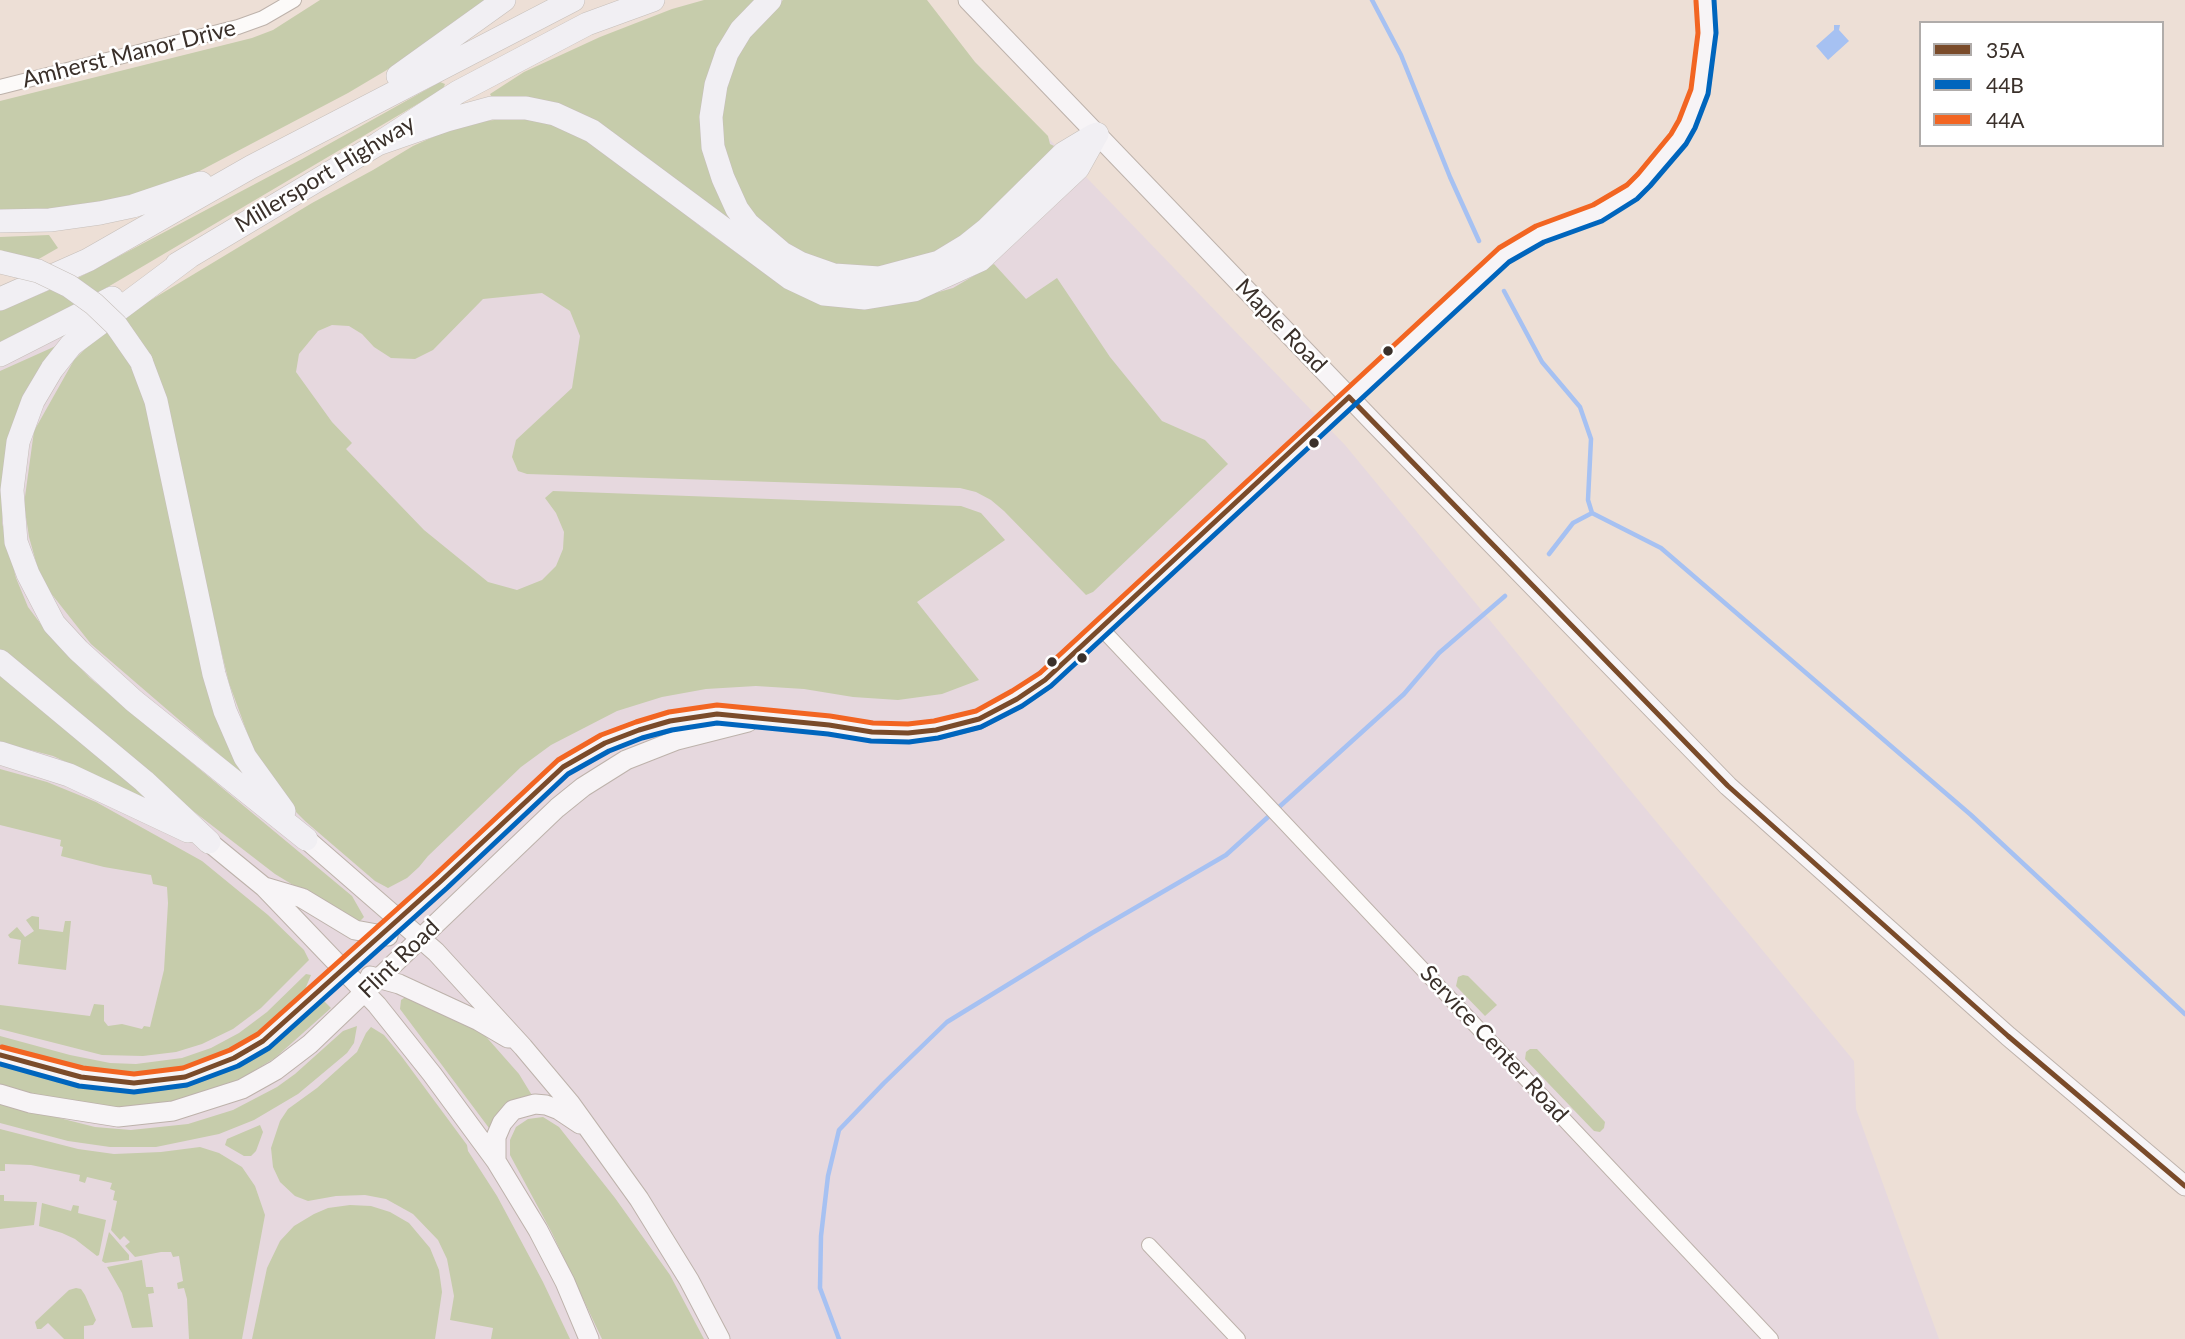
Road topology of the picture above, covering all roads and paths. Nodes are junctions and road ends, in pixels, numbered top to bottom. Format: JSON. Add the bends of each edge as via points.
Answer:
{"nodes":[{"id":1,"x":294,"y":0,"type":"edge"},
{"id":2,"x":504,"y":0,"type":"edge"},
{"id":3,"x":573,"y":0,"type":"edge"},
{"id":4,"x":653,"y":0,"type":"edge"},
{"id":5,"x":770,"y":0,"type":"edge"},
{"id":6,"x":968,"y":0,"type":"edge"},
{"id":7,"x":1705,"y":0,"type":"edge"},
{"id":8,"x":0,"y":87,"type":"edge"},
{"id":9,"x":1097,"y":134,"type":"junction"},
{"id":10,"x":306,"y":138,"type":"junction"},
{"id":11,"x":378,"y":144,"type":"junction"},
{"id":12,"x":251,"y":167,"type":"junction"},
{"id":13,"x":0,"y":221,"type":"edge"},
{"id":14,"x":190,"y":257,"type":"junction"},
{"id":15,"x":0,"y":261,"type":"edge"},
{"id":16,"x":0,"y":299,"type":"edge"},
{"id":17,"x":0,"y":355,"type":"edge"},
{"id":18,"x":1349,"y":397,"type":"junction"},
{"id":19,"x":1101,"y":628,"type":"junction"},
{"id":20,"x":0,"y":661,"type":"edge"},
{"id":21,"x":770,"y":719,"type":"junction"},
{"id":22,"x":0,"y":753,"type":"edge"},
{"id":23,"x":306,"y":839,"type":"junction"},
{"id":24,"x":209,"y":842,"type":"junction"},
{"id":25,"x":264,"y":887,"type":"junction"},
{"id":26,"x":397,"y":920,"type":"junction"},
{"id":27,"x":379,"y":935,"type":"junction"},
{"id":28,"x":420,"y":939,"type":"junction"},
{"id":29,"x":342,"y":968,"type":"junction"},
{"id":30,"x":379,"y":978,"type":"junction"},
{"id":31,"x":364,"y":992,"type":"junction"},
{"id":32,"x":523,"y":1047,"type":"junction"},
{"id":33,"x":0,"y":1055,"type":"edge"},
{"id":34,"x":0,"y":1094,"type":"edge"},
{"id":35,"x":590,"y":1131,"type":"junction"},
{"id":36,"x":496,"y":1161,"type":"junction"},
{"id":37,"x":2185,"y":1186,"type":"edge"},
{"id":38,"x":1149,"y":1245,"type":"dead end"},
{"id":39,"x":589,"y":1339,"type":"edge"},
{"id":40,"x":720,"y":1339,"type":"edge"},
{"id":41,"x":1238,"y":1339,"type":"edge"},
{"id":42,"x":1771,"y":1339,"type":"edge"}],
"edges":[{"from":1,"to":8,"type":"street","name":"Amherst Manor Drive","via":[[238,27]]},
{"from":2,"to":10,"type":"main road"},
{"from":3,"to":10,"type":"main road","name":"Millersport Highway"},
{"from":4,"to":11,"type":"main road","name":"Millersport Highway","via":[[552,42],[458,92]]},
{"from":5,"to":9,"type":"main road","via":[[741,30],[727,53],[711,117],[713,147],[737,209],[748,224],[800,262],[834,275],[879,278],[939,262],[987,229],[1064,153]]},
{"from":6,"to":9,"type":"main road","name":"Maple Road"},
{"from":7,"to":18,"type":"main road","name":"Flint Road","via":[[1707,33],[1700,91],[1687,124],[1662,160],[1619,200],[1504,255]]},
{"from":9,"to":11,"type":"main road","via":[[1078,168],[980,260],[914,290],[865,299],[824,294],[790,278],[592,131],[555,114],[491,108]]},
{"from":9,"to":18,"type":"main road","name":"Maple Road"},
{"from":10,"to":12,"type":"main road","name":"Millersport Highway"},
{"from":11,"to":14,"type":"main road","name":"Millersport Highway"},
{"from":12,"to":13,"type":"main road","via":[[132,206],[50,220]]},
{"from":12,"to":16,"type":"main road","name":"Millersport Highway","via":[[88,260]]},
{"from":14,"to":17,"type":"main road","name":"Millersport Highway"},
{"from":14,"to":23,"type":"main road","via":[[71,345],[52,369],[33,401],[18,442],[12,490],[16,542],[54,624],[78,650],[134,701]]},
{"from":15,"to":23,"type":"main road","bridge":true,"via":[[38,271],[94,303],[141,361],[156,401],[225,711],[245,757]]},
{"from":18,"to":19,"type":"main road","name":"Flint Road"},
{"from":18,"to":37,"type":"main road","name":"Maple Road","via":[[1728,786],[2008,1036]]},
{"from":19,"to":21,"type":"main road","name":"Flint Road","via":[[1045,680],[979,719],[908,733]]},
{"from":19,"to":42,"type":"street","name":"Service Center Road"},
{"from":20,"to":24,"type":"main road","via":[[144,781]]},
{"from":21,"to":26,"type":"main road","name":"Flint Road","via":[[717,714],[670,722],[605,743],[564,767]]},
{"from":21,"to":28,"type":"main road","name":"Flint Road","via":[[677,740],[626,760],[583,787]]},
{"from":22,"to":24,"type":"main road","via":[[69,775]]},
{"from":23,"to":26,"type":"main road"},
{"from":24,"to":25,"type":"main road"},
{"from":25,"to":27,"type":"main road","via":[[302,898],[355,930]]},
{"from":25,"to":29,"type":"main road"},
{"from":26,"to":27,"type":"main road","name":"Flint Road"},
{"from":26,"to":28,"type":"main road"},
{"from":27,"to":28,"type":"main road"},
{"from":27,"to":29,"type":"main road","name":"Flint Road"},
{"from":28,"to":30,"type":"main road","name":"Flint Road"},
{"from":28,"to":32,"type":"main road"},
{"from":29,"to":30,"type":"main road"},
{"from":29,"to":31,"type":"main road"},
{"from":29,"to":33,"type":"main road","name":"Flint Road","via":[[263,1041],[185,1077],[134,1083],[80,1077]]},
{"from":30,"to":31,"type":"main road","name":"Flint Road"},
{"from":30,"to":32,"type":"main road","via":[[467,1016]]},
{"from":31,"to":34,"type":"main road","name":"Flint Road","via":[[276,1070],[242,1089],[191,1107],[118,1117]]},
{"from":31,"to":36,"type":"main road"},
{"from":32,"to":35,"type":"main road"},
{"from":35,"to":36,"type":"main road","via":[[546,1105],[513,1110],[496,1137]]},
{"from":35,"to":40,"type":"main road","via":[[639,1199]]},
{"from":36,"to":39,"type":"main road","via":[[555,1262]]},
{"from":38,"to":41,"type":"street"}]}
